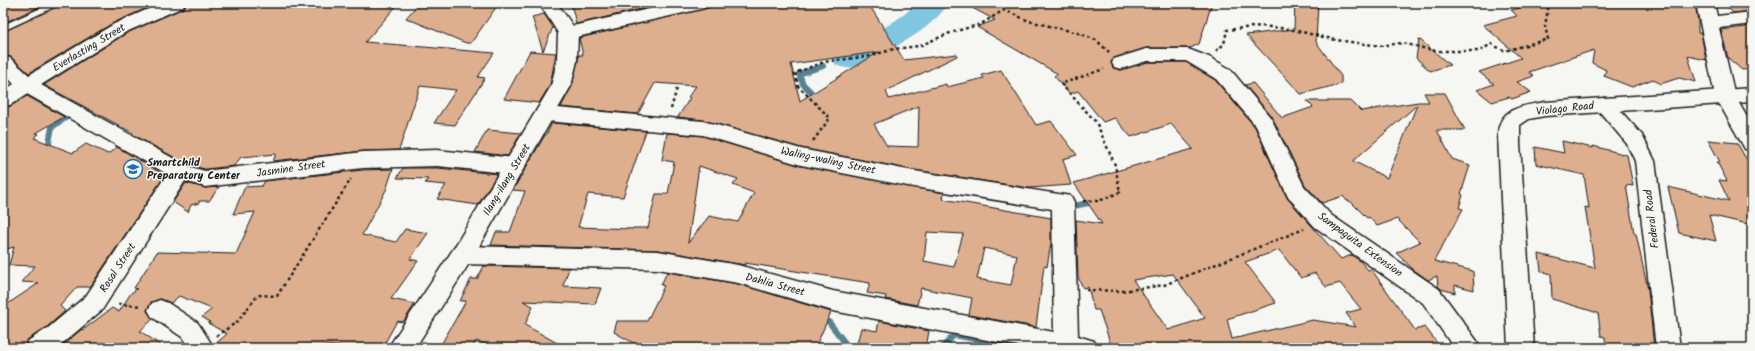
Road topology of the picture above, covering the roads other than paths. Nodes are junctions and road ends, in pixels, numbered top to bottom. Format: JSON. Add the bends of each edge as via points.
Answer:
{"nodes":[{"id":1,"x":59,"y":3,"type":"edge"},
{"id":2,"x":177,"y":3,"type":"edge"},
{"id":3,"x":548,"y":3,"type":"edge"},
{"id":4,"x":701,"y":3,"type":"edge"},
{"id":5,"x":1705,"y":3,"type":"edge"},
{"id":6,"x":1752,"y":18,"type":"edge"},
{"id":7,"x":1709,"y":23,"type":"junction"},
{"id":8,"x":3,"y":28,"type":"edge"},
{"id":9,"x":568,"y":33,"type":"junction"},
{"id":10,"x":3,"y":62,"type":"edge"},
{"id":11,"x":1122,"y":64,"type":"road end"},
{"id":12,"x":28,"y":86,"type":"junction"},
{"id":13,"x":1752,"y":95,"type":"edge"},
{"id":14,"x":1725,"y":96,"type":"junction"},
{"id":15,"x":3,"y":100,"type":"edge"},
{"id":16,"x":1604,"y":105,"type":"junction"},
{"id":17,"x":546,"y":114,"type":"junction"},
{"id":18,"x":1752,"y":144,"type":"edge"},
{"id":19,"x":515,"y":166,"type":"junction"},
{"id":20,"x":180,"y":172,"type":"junction"},
{"id":21,"x":462,"y":255,"type":"junction"},
{"id":22,"x":160,"y":310,"type":"road end"},
{"id":23,"x":1076,"y":346,"type":"edge"},
{"id":24,"x":201,"y":347,"type":"edge"},
{"id":25,"x":37,"y":348,"type":"edge"},
{"id":26,"x":401,"y":348,"type":"edge"},
{"id":27,"x":1468,"y":348,"type":"edge"},
{"id":28,"x":1521,"y":348,"type":"edge"},
{"id":29,"x":1668,"y":348,"type":"edge"}],
"edges":[{"from":1,"to":8,"type":"lane"},
{"from":2,"to":12,"type":"street","name":"Everlasting Street","via":[[120,28]]},
{"from":3,"to":9,"type":"street"},
{"from":4,"to":9,"type":"street"},
{"from":5,"to":7,"type":"street"},
{"from":6,"to":7,"type":"street"},
{"from":7,"to":14,"type":"street"},
{"from":9,"to":17,"type":"street","name":"Ilang-ilang Street","via":[[567,61],[561,86]]},
{"from":10,"to":12,"type":"street","name":"Jasmine Street"},
{"from":11,"to":27,"type":"street","name":"Sampaguita Extension","via":[[1146,55],[1188,55],[1224,74],[1264,123],[1296,191],[1323,220],[1431,296]]},
{"from":12,"to":15,"type":"street","name":"Everlasting Street"},
{"from":12,"to":20,"type":"street","name":"Jasmine Street"},
{"from":13,"to":14,"type":"street","name":"Violago Road"},
{"from":14,"to":16,"type":"street","name":"Violago Road"},
{"from":14,"to":18,"type":"street"},
{"from":16,"to":28,"type":"street","name":"Violago Road","via":[[1534,111],[1511,121],[1509,152]]},
{"from":16,"to":29,"type":"street","name":"Federal Road","via":[[1635,140],[1645,160]]},
{"from":17,"to":19,"type":"street","name":"Ilang-ilang Street"},
{"from":17,"to":23,"type":"street","name":"Waling-waling Street","via":[[703,128],[801,157],[908,178],[1063,202],[1066,289]]},
{"from":19,"to":20,"type":"street","name":"Jasmine Street","via":[[437,158],[363,160],[205,179]]},
{"from":19,"to":21,"type":"street","name":"Ilang-ilang Street"},
{"from":20,"to":25,"type":"street","name":"Rosal Street","via":[[94,303],[57,335]]},
{"from":21,"to":23,"type":"street","name":"Dahlia Street","via":[[658,260],[738,274],[833,301]]},
{"from":21,"to":26,"type":"street","name":"Ilang-ilang Street"},
{"from":22,"to":24,"type":"street","via":[[190,330]]}]}
